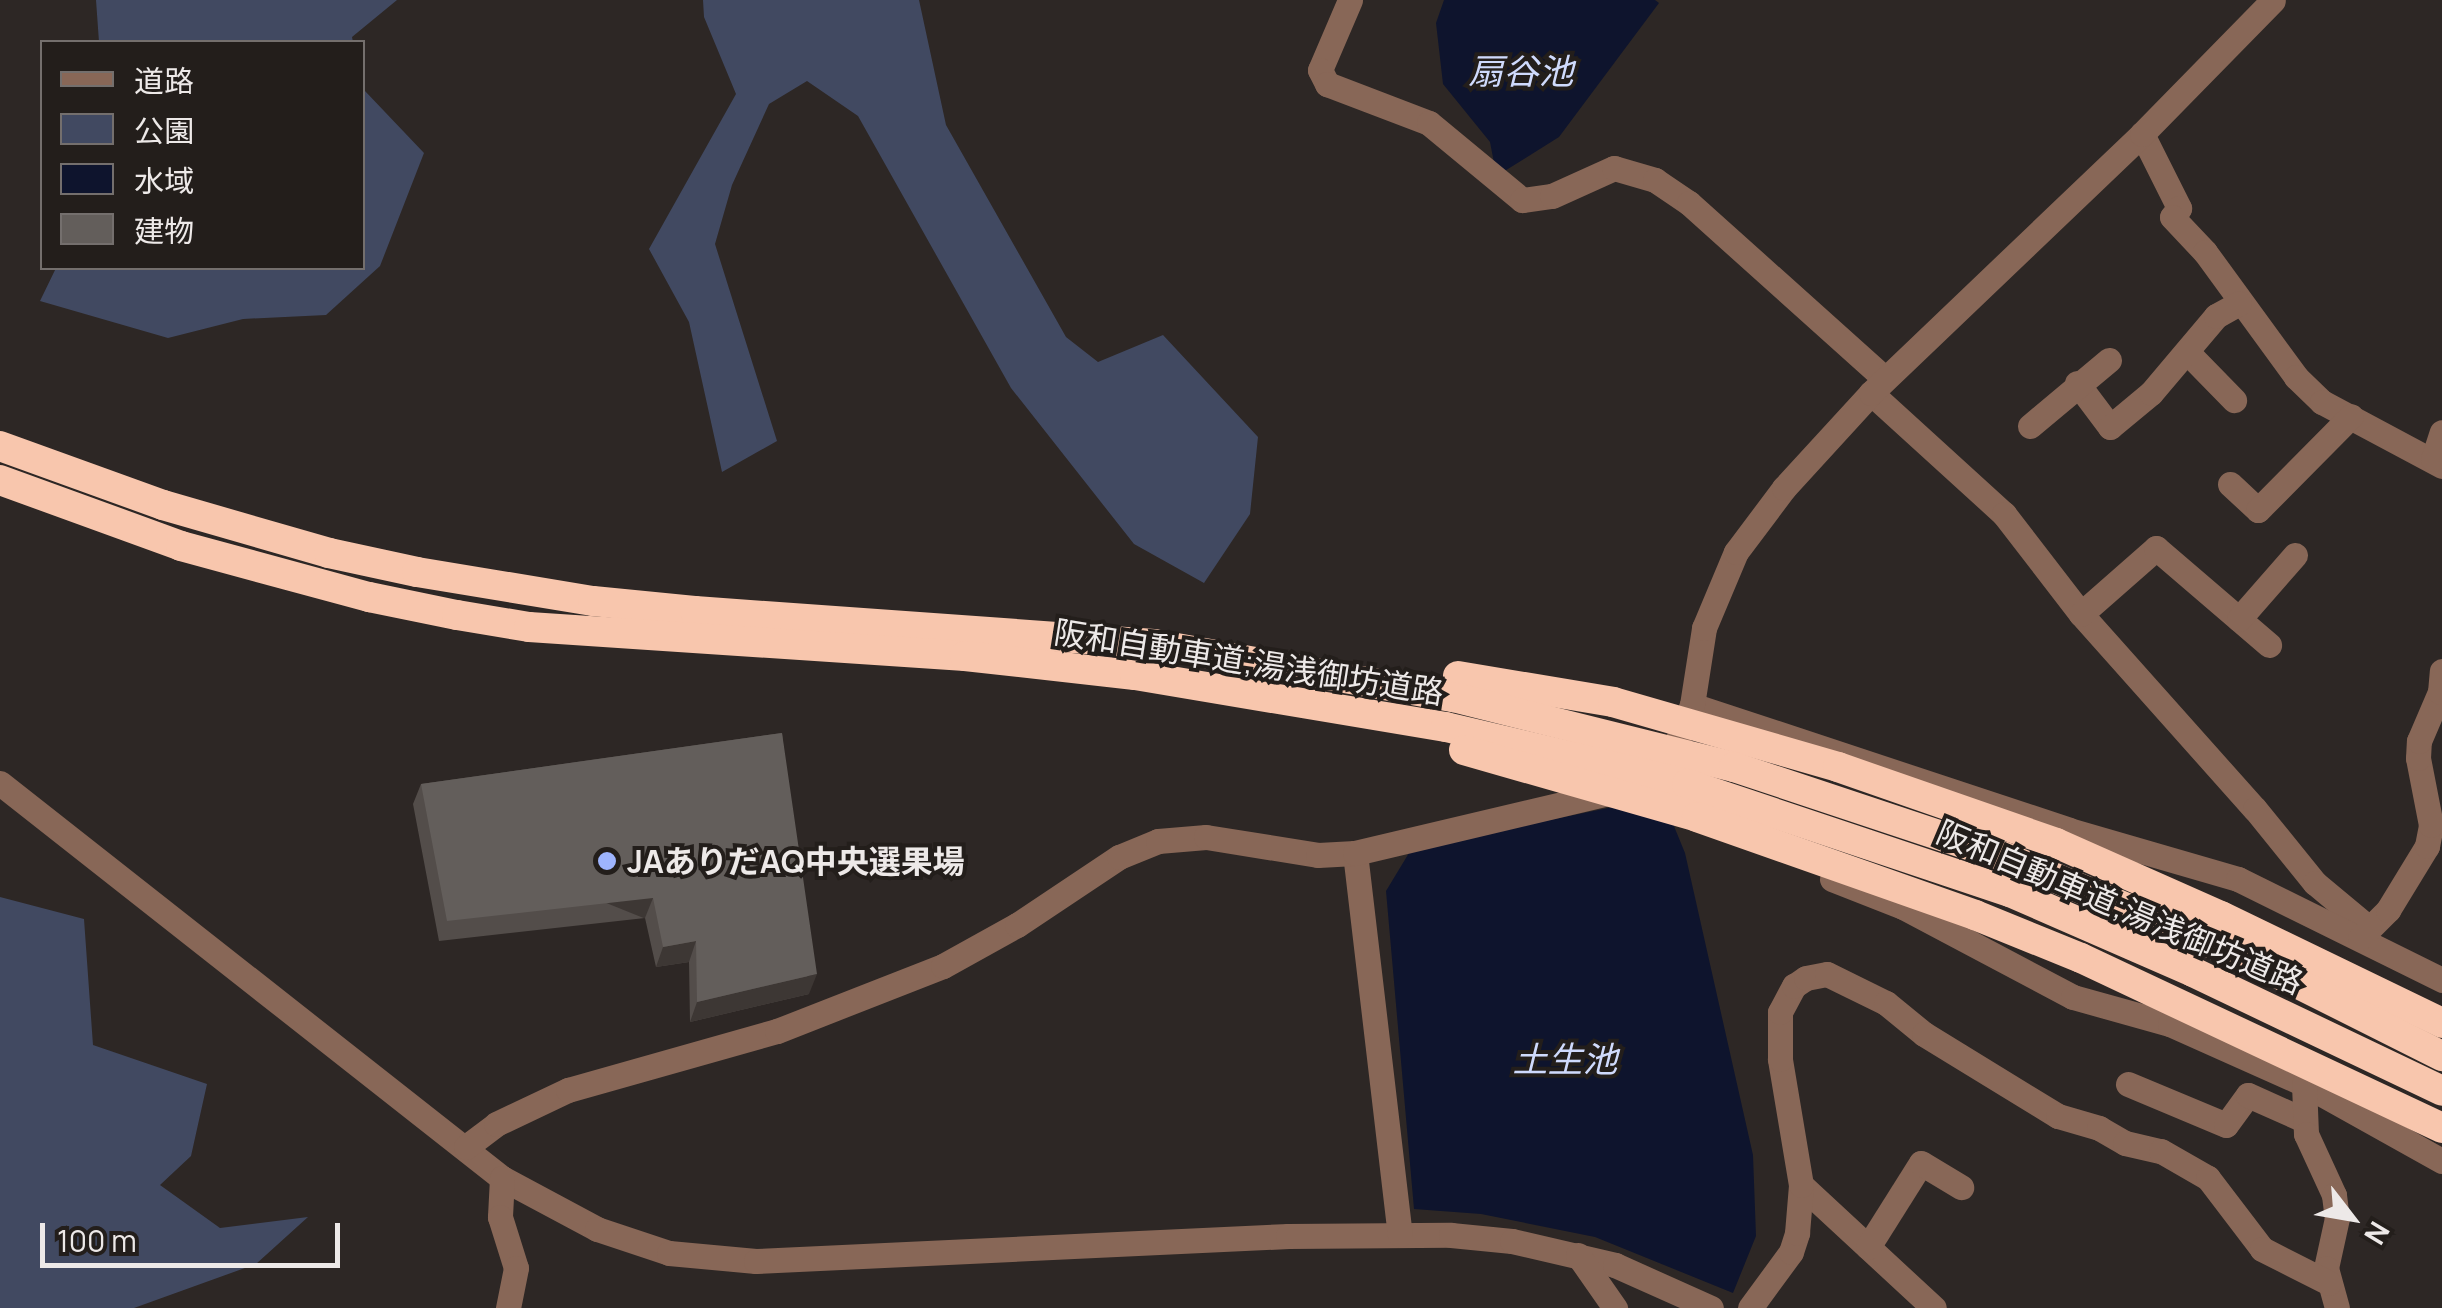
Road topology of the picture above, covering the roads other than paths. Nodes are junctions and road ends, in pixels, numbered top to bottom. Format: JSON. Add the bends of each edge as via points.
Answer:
{"nodes":[{"id":1,"x":1350,"y":0,"type":"edge"},
{"id":2,"x":2273,"y":0,"type":"edge"},
{"id":3,"x":2142,"y":134,"type":"junction"},
{"id":4,"x":2239,"y":303,"type":"junction"},
{"id":5,"x":2188,"y":353,"type":"junction"},
{"id":6,"x":2109,"y":360,"type":"dead end"},
{"id":7,"x":2077,"y":383,"type":"junction"},
{"id":8,"x":1878,"y":386,"type":"junction"},
{"id":9,"x":2234,"y":400,"type":"dead end"},
{"id":10,"x":2351,"y":416,"type":"junction"},
{"id":11,"x":2030,"y":426,"type":"dead end"},
{"id":12,"x":2442,"y":432,"type":"edge"},
{"id":13,"x":0,"y":446,"type":"edge"},
{"id":14,"x":2438,"y":462,"type":"edge"},
{"id":15,"x":0,"y":480,"type":"edge"},
{"id":16,"x":2230,"y":484,"type":"dead end"},
{"id":17,"x":2295,"y":555,"type":"dead end"},
{"id":18,"x":2081,"y":614,"type":"junction"},
{"id":19,"x":2239,"y":620,"type":"junction"},
{"id":20,"x":2269,"y":644,"type":"dead end"},
{"id":21,"x":2442,"y":671,"type":"edge"},
{"id":22,"x":1455,"y":686,"type":"junction"},
{"id":23,"x":1692,"y":705,"type":"junction"},
{"id":24,"x":1767,"y":726,"type":"junction"},
{"id":25,"x":1444,"y":736,"type":"junction"},
{"id":26,"x":0,"y":783,"type":"edge"},
{"id":27,"x":1355,"y":853,"type":"junction"},
{"id":28,"x":2365,"y":933,"type":"junction"},
{"id":29,"x":2442,"y":980,"type":"edge"},
{"id":30,"x":2442,"y":1023,"type":"edge"},
{"id":31,"x":2442,"y":1056,"type":"edge"},
{"id":32,"x":2128,"y":1084,"type":"dead end"},
{"id":33,"x":2304,"y":1084,"type":"junction"},
{"id":34,"x":2442,"y":1091,"type":"edge"},
{"id":35,"x":2304,"y":1120,"type":"junction"},
{"id":36,"x":2442,"y":1128,"type":"edge"},
{"id":37,"x":466,"y":1147,"type":"junction"},
{"id":38,"x":2442,"y":1160,"type":"edge"},
{"id":39,"x":502,"y":1178,"type":"junction"},
{"id":40,"x":1800,"y":1185,"type":"junction"},
{"id":41,"x":1961,"y":1187,"type":"dead end"},
{"id":42,"x":1400,"y":1234,"type":"junction"},
{"id":43,"x":1868,"y":1247,"type":"junction"},
{"id":44,"x":1578,"y":1255,"type":"junction"},
{"id":45,"x":2333,"y":1296,"type":"edge"},
{"id":46,"x":508,"y":1308,"type":"edge"},
{"id":47,"x":1615,"y":1308,"type":"edge"},
{"id":48,"x":1711,"y":1308,"type":"edge"},
{"id":49,"x":1750,"y":1308,"type":"edge"},
{"id":50,"x":1934,"y":1308,"type":"edge"}],
"edges":[{"from":1,"to":8,"type":"street","via":[[1320,70],[1327,84],[1429,123],[1522,200],[1552,196],[1614,168],[1656,180],[1689,203]]},
{"from":2,"to":3,"type":"street"},
{"from":3,"to":4,"type":"street","via":[[2179,208],[2172,218]]},
{"from":3,"to":8,"type":"street"},
{"from":4,"to":5,"type":"street","via":[[2216,316]]},
{"from":4,"to":10,"type":"street","via":[[2296,377],[2322,402]]},
{"from":5,"to":7,"type":"street","via":[[2110,427]]},
{"from":5,"to":9,"type":"street"},
{"from":6,"to":7,"type":"street"},
{"from":7,"to":11,"type":"street"},
{"from":8,"to":18,"type":"street","via":[[2004,514]]},
{"from":8,"to":23,"type":"street","via":[[1784,488],[1736,552],[1704,628]]},
{"from":10,"to":14,"type":"street"},
{"from":10,"to":16,"type":"street","via":[[2258,510]]},
{"from":12,"to":14,"type":"street"},
{"from":13,"to":22,"type":"highway","name":"阪和自動車道;湯浅御坊道路","via":[[214,521],[417,572],[592,601],[1154,644]]},
{"from":15,"to":25,"type":"highway","name":"阪和自動車道;湯浅御坊道路","via":[[181,546],[457,614],[667,638],[965,656],[1201,684]]},
{"from":17,"to":19,"type":"street"},
{"from":18,"to":19,"type":"street","via":[[2156,548]]},
{"from":18,"to":28,"type":"street"},
{"from":19,"to":20,"type":"street"},
{"from":21,"to":28,"type":"street","via":[[2419,741],[2431,824],[2427,846],[2388,910]]},
{"from":22,"to":30,"type":"highway","bridge":true,"via":[[1612,702],[1838,767],[2056,843]]},
{"from":22,"to":31,"type":"highway","name":"阪和自動車道;湯浅御坊道路","bridge":true,"via":[[1734,767],[2005,857],[2251,960]]},
{"from":23,"to":24,"type":"street"},
{"from":23,"to":27,"type":"street","via":[[1665,760],[1610,794]]},
{"from":24,"to":28,"type":"street","via":[[2069,830],[2238,879]]},
{"from":24,"to":33,"type":"street","via":[[1750,848],[1902,907],[2074,997],[2170,1024]]},
{"from":25,"to":34,"type":"highway","name":"阪和自動車道;湯浅御坊道路","bridge":true,"via":[[1687,784],[2010,892]]},
{"from":25,"to":36,"type":"highway","bridge":true,"via":[[1975,915]]},
{"from":26,"to":37,"type":"street"},
{"from":27,"to":37,"type":"street","via":[[1318,855],[1206,837],[1158,842],[1119,857],[942,966],[777,1031],[568,1090],[496,1124]]},
{"from":27,"to":42,"type":"street"},
{"from":28,"to":29,"type":"street"},
{"from":32,"to":35,"type":"street","via":[[2226,1125],[2248,1095]]},
{"from":33,"to":35,"type":"street"},
{"from":33,"to":38,"type":"street"},
{"from":35,"to":45,"type":"street","via":[[2334,1195],[2337,1218],[2328,1252]]},
{"from":37,"to":39,"type":"street"},
{"from":39,"to":42,"type":"street","via":[[596,1229],[669,1253],[756,1262]]},
{"from":39,"to":46,"type":"street","via":[[500,1217],[516,1268]]},
{"from":40,"to":43,"type":"street"},
{"from":40,"to":45,"type":"street","via":[[1780,1060],[1780,1012],[1794,986],[1827,974],[1886,1003],[1924,1034],[2058,1116],[2161,1151],[2208,1178],[2262,1249]]},
{"from":40,"to":49,"type":"street","via":[[1791,1252]]},
{"from":41,"to":43,"type":"street","via":[[1921,1163]]},
{"from":42,"to":44,"type":"street","via":[[1512,1241]]},
{"from":43,"to":50,"type":"street"},
{"from":44,"to":47,"type":"street"},
{"from":44,"to":48,"type":"street","via":[[1615,1264]]}]}
